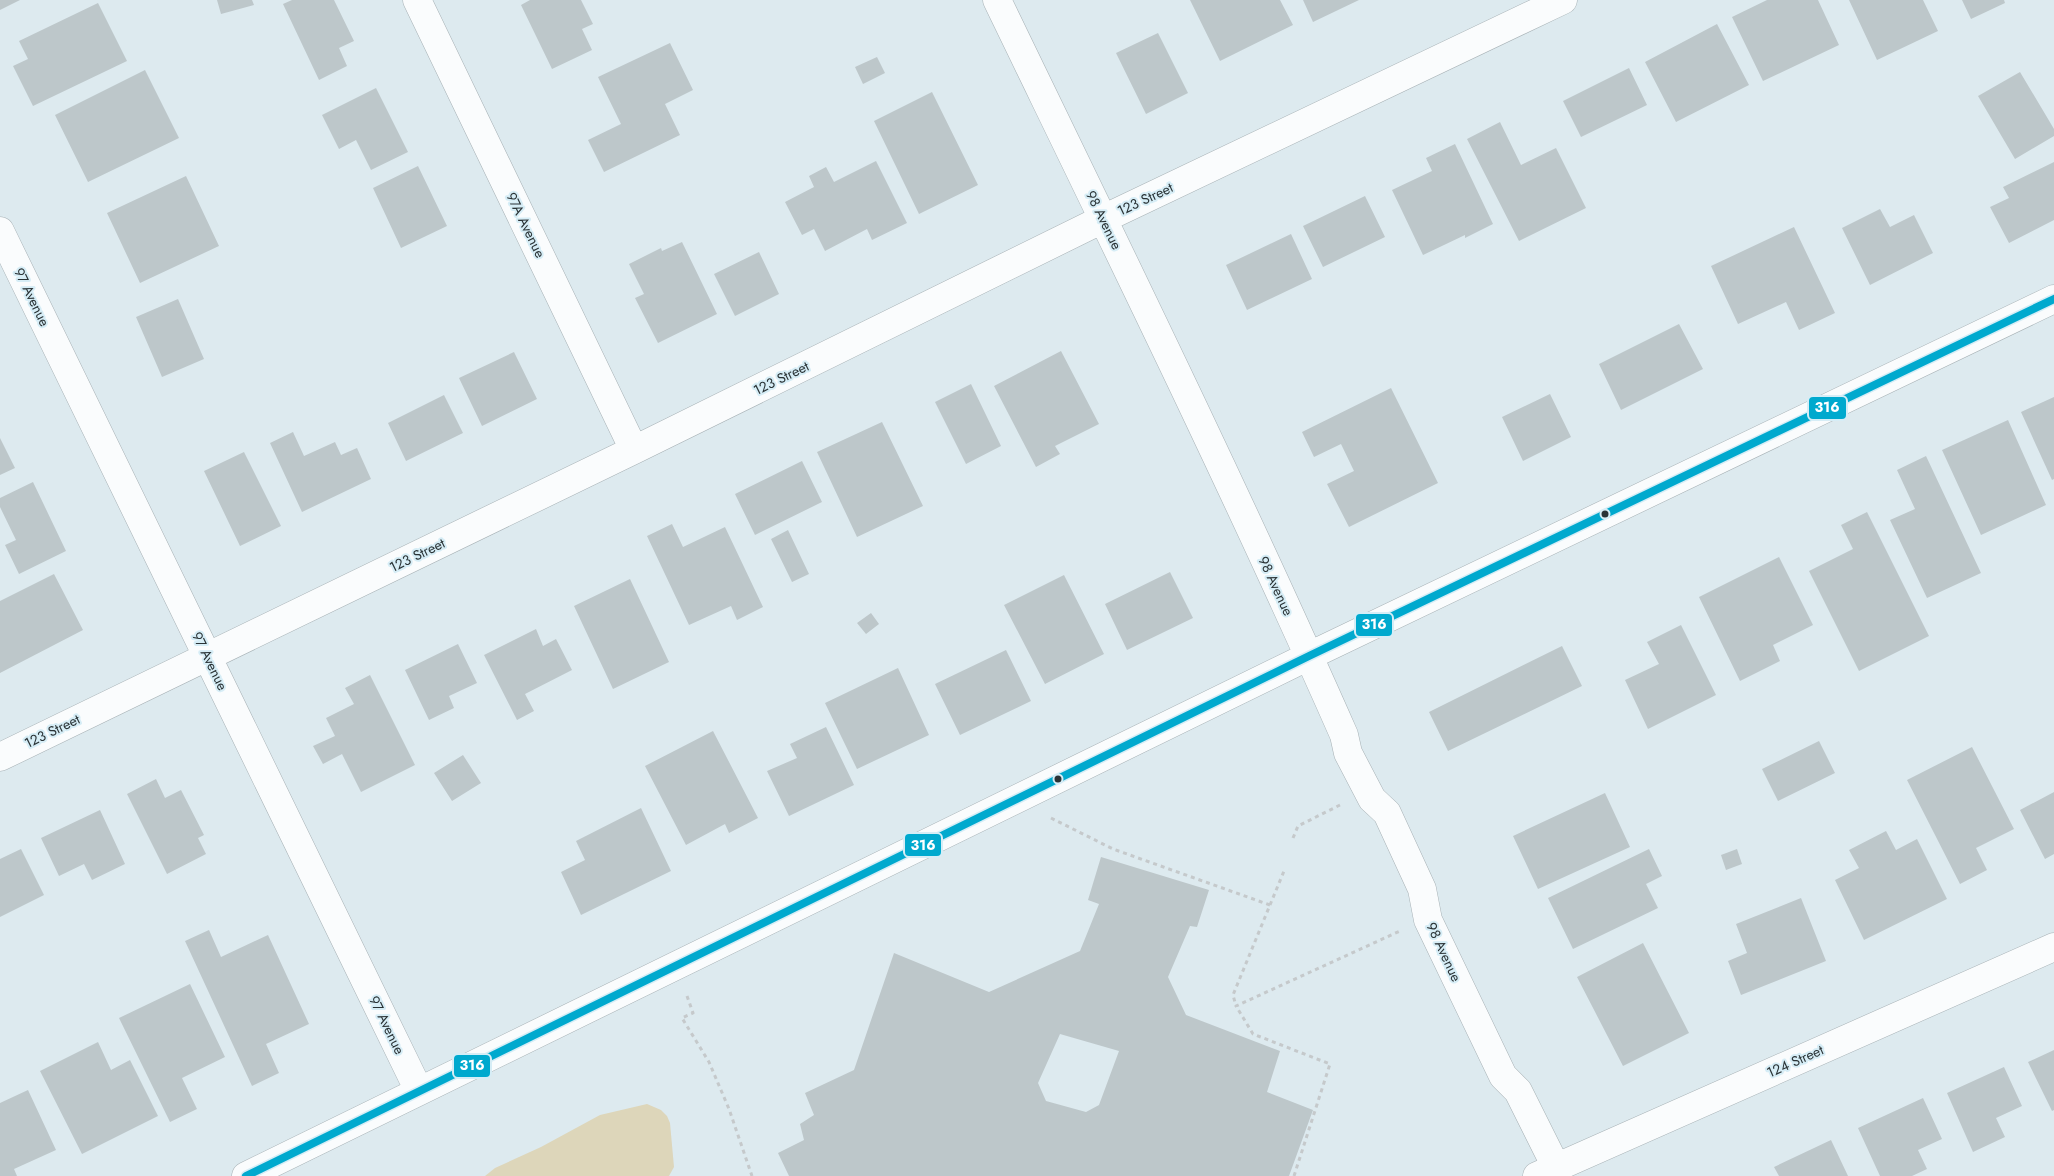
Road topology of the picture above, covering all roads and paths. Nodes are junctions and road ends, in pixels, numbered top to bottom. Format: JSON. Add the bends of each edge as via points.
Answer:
{"nodes":[{"id":1,"x":417,"y":0,"type":"edge"},
{"id":2,"x":997,"y":0,"type":"edge"},
{"id":3,"x":1563,"y":0,"type":"edge"},
{"id":4,"x":1103,"y":219,"type":"junction"},
{"id":5,"x":0,"y":231,"type":"edge"},
{"id":6,"x":2054,"y":299,"type":"edge"},
{"id":7,"x":634,"y":450,"type":"junction"},
{"id":8,"x":207,"y":656,"type":"junction"},
{"id":9,"x":1309,"y":656,"type":"junction"},
{"id":10,"x":0,"y":757,"type":"edge"},
{"id":11,"x":1340,"y":805,"type":"dead end"},
{"id":12,"x":1051,"y":818,"type":"dead end"},
{"id":13,"x":1293,"y":838,"type":"dead end"},
{"id":14,"x":1284,"y":871,"type":"dead end"},
{"id":15,"x":1270,"y":905,"type":"junction"},
{"id":16,"x":1400,"y":930,"type":"dead end"},
{"id":17,"x":2054,"y":947,"type":"edge"},
{"id":18,"x":687,"y":996,"type":"dead end"},
{"id":19,"x":1236,"y":1006,"type":"junction"},
{"id":20,"x":419,"y":1091,"type":"junction"},
{"id":21,"x":1546,"y":1172,"type":"edge"},
{"id":22,"x":246,"y":1176,"type":"edge"},
{"id":23,"x":752,"y":1176,"type":"edge"},
{"id":24,"x":1294,"y":1176,"type":"edge"}],
"edges":[{"from":1,"to":7,"type":"street","name":"97A Avenue"},
{"from":2,"to":4,"type":"street","name":"98 Avenue"},
{"from":3,"to":4,"type":"street","name":"123 Street"},
{"from":4,"to":7,"type":"street","name":"123 Street"},
{"from":4,"to":9,"type":"street","name":"98 Avenue"},
{"from":5,"to":8,"type":"street","name":"97 Avenue"},
{"from":6,"to":9,"type":"street"},
{"from":7,"to":8,"type":"street","name":"123 Street"},
{"from":8,"to":10,"type":"street","name":"123 Street"},
{"from":8,"to":20,"type":"street","name":"97 Avenue"},
{"from":9,"to":20,"type":"street"},
{"from":9,"to":21,"type":"street","name":"98 Avenue","via":[[1344,735],[1348,753],[1372,799],[1387,813],[1422,889],[1428,920],[1465,998],[1503,1076],[1518,1091]]},
{"from":11,"to":13,"type":"path","via":[[1298,826]]},
{"from":12,"to":15,"type":"path","via":[[1113,849]]},
{"from":14,"to":15,"type":"path"},
{"from":15,"to":19,"type":"path","via":[[1233,994]]},
{"from":16,"to":19,"type":"path"},
{"from":17,"to":21,"type":"street","name":"124 Street"},
{"from":18,"to":23,"type":"path","via":[[693,1013],[682,1018],[709,1062]]},
{"from":19,"to":24,"type":"path","via":[[1253,1034],[1330,1064]]},
{"from":20,"to":22,"type":"street"}]}
